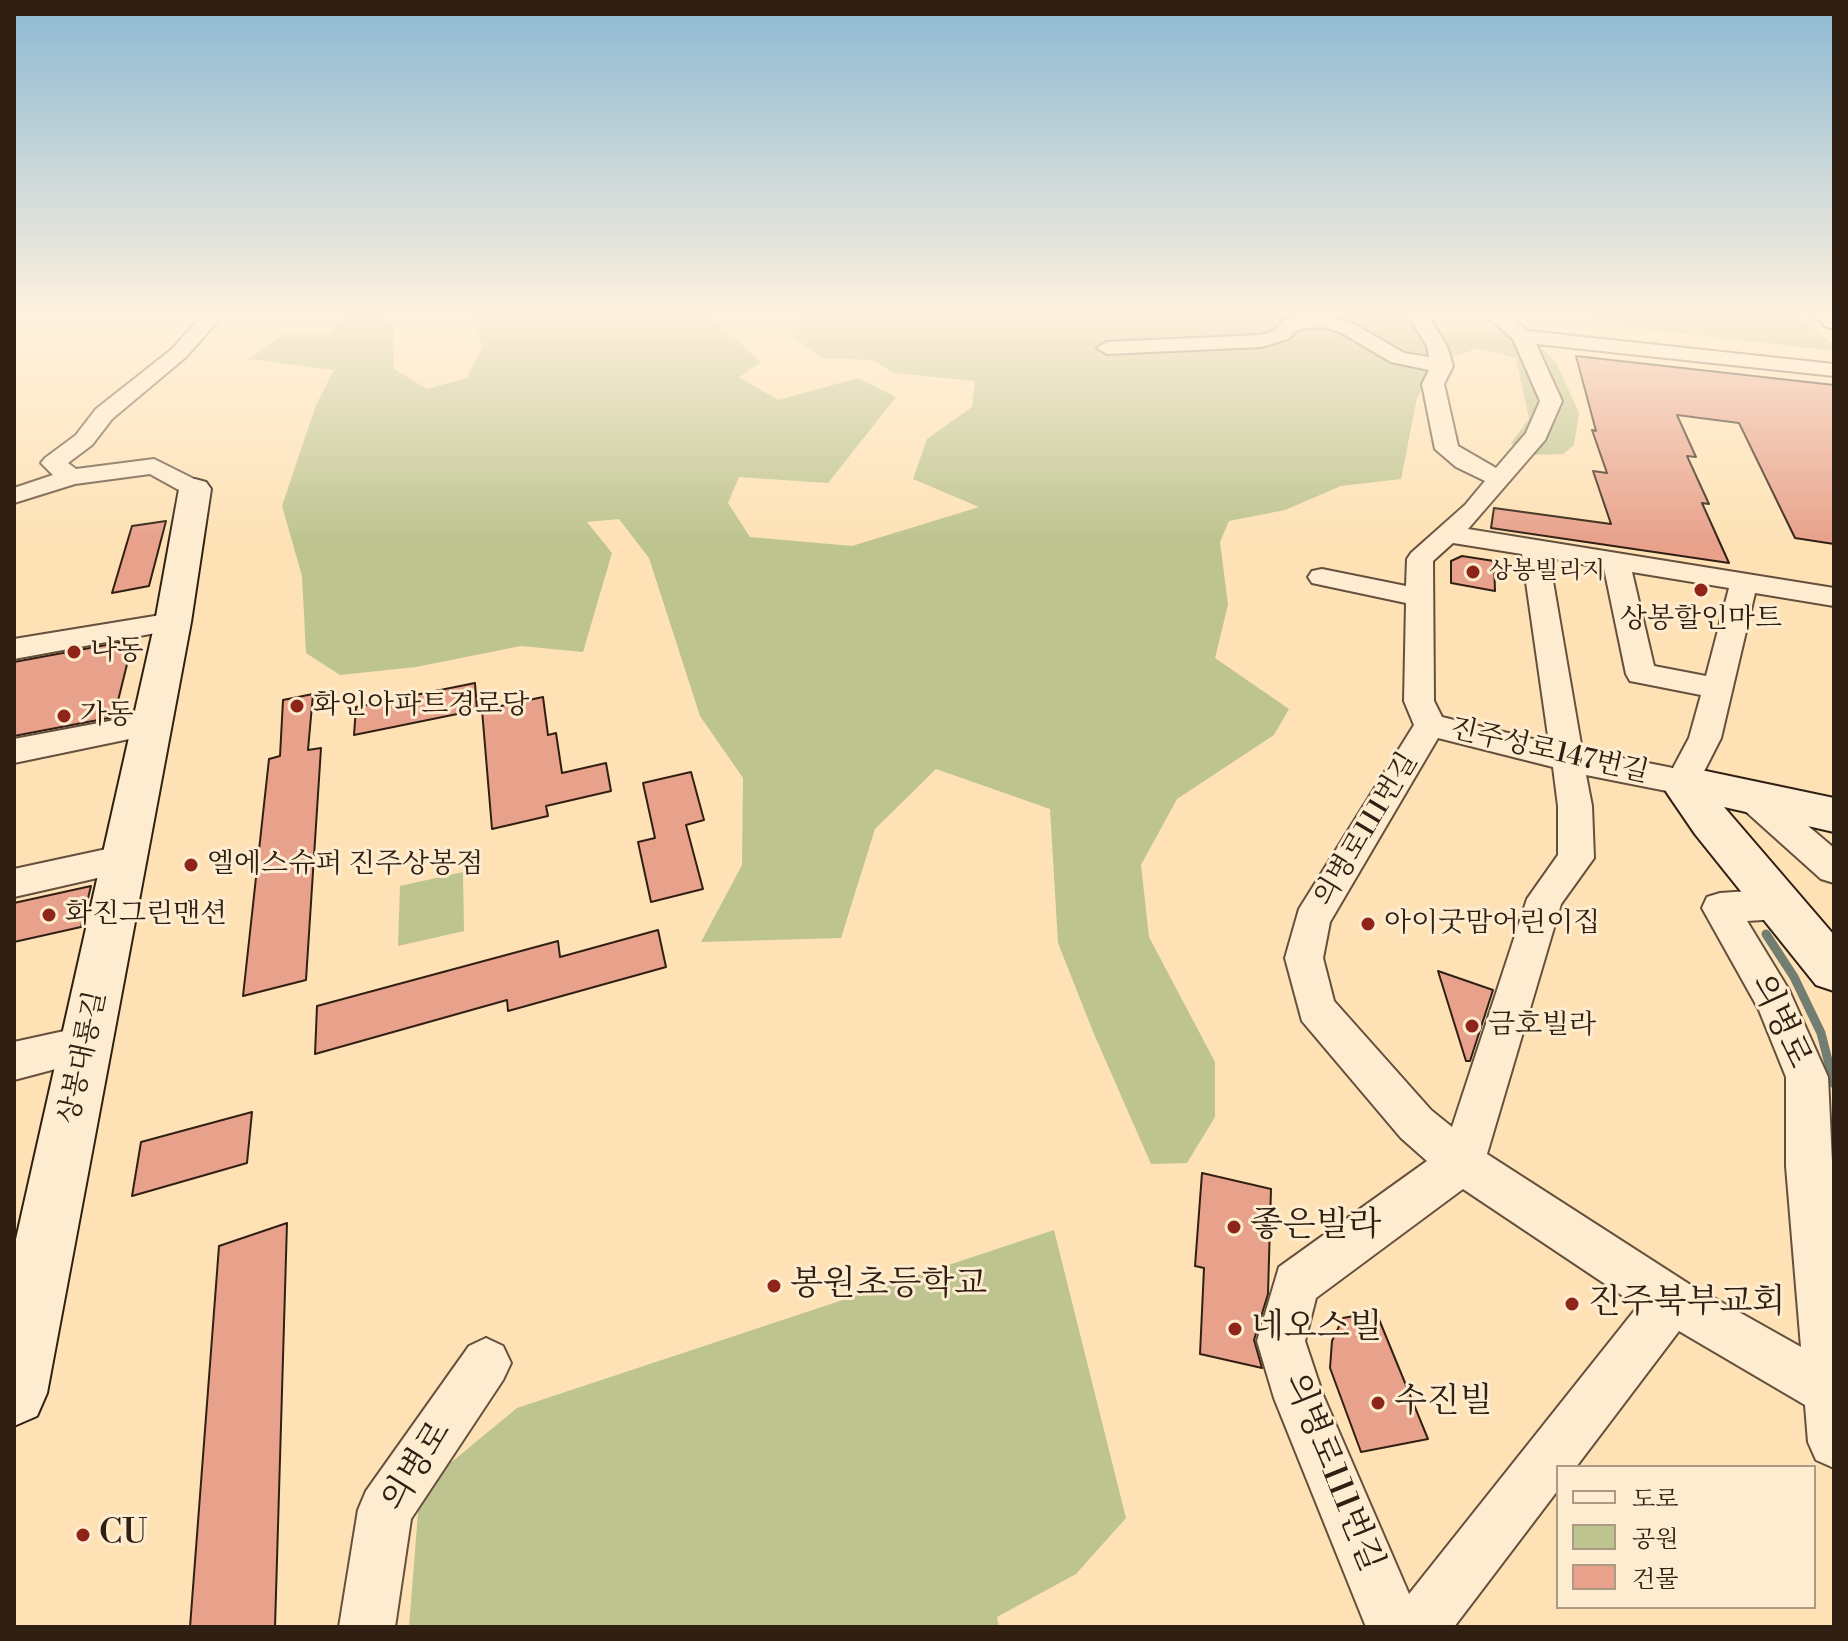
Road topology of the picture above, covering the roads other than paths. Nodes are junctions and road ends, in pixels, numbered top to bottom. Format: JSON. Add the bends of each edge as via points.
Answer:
{"nodes":[{"id":1,"x":135,"y":389,"type":"edge"},
{"id":2,"x":1434,"y":389,"type":"edge"},
{"id":3,"x":1545,"y":389,"type":"edge"},
{"id":4,"x":71,"y":477,"type":"junction"},
{"id":5,"x":1500,"y":479,"type":"junction"},
{"id":6,"x":195,"y":489,"type":"joint"},
{"id":7,"x":14,"y":496,"type":"edge"},
{"id":8,"x":1448,"y":534,"type":"junction"},
{"id":9,"x":1534,"y":548,"type":"junction"},
{"id":10,"x":1616,"y":562,"type":"junction"},
{"id":11,"x":1322,"y":577,"type":"dead end"},
{"id":12,"x":1744,"y":583,"type":"junction"},
{"id":13,"x":1420,"y":597,"type":"junction"},
{"id":14,"x":1834,"y":597,"type":"edge"},
{"id":15,"x":173,"y":622,"type":"junction"},
{"id":16,"x":14,"y":649,"type":"edge"},
{"id":17,"x":1718,"y":688,"type":"junction"},
{"id":18,"x":152,"y":724,"type":"junction"},
{"id":19,"x":1430,"y":725,"type":"junction"},
{"id":20,"x":14,"y":751,"type":"edge"},
{"id":21,"x":1567,"y":759,"type":"junction"},
{"id":22,"x":1682,"y":782,"type":"junction"},
{"id":23,"x":1755,"y":800,"type":"junction"},
{"id":24,"x":1834,"y":815,"type":"edge"},
{"id":25,"x":125,"y":859,"type":"junction"},
{"id":26,"x":1834,"y":869,"type":"edge"},
{"id":27,"x":14,"y":883,"type":"edge"},
{"id":28,"x":1778,"y":904,"type":"junction"},
{"id":29,"x":1834,"y":970,"type":"edge"},
{"id":30,"x":87,"y":1044,"type":"junction"},
{"id":31,"x":14,"y":1061,"type":"edge"},
{"id":32,"x":1462,"y":1163,"type":"junction"},
{"id":33,"x":1672,"y":1301,"type":"junction"},
{"id":34,"x":486,"y":1363,"type":"dead end"},
{"id":35,"x":14,"y":1393,"type":"edge"},
{"id":36,"x":1832,"y":1393,"type":"edge"},
{"id":37,"x":1834,"y":1442,"type":"edge"},
{"id":38,"x":367,"y":1627,"type":"edge"},
{"id":39,"x":1394,"y":1627,"type":"edge"},
{"id":40,"x":1419,"y":1627,"type":"edge"}],
"edges":[{"from":1,"to":4,"type":"street","via":[[53,463]]},
{"from":2,"to":5,"type":"street","via":[[1447,449]]},
{"from":3,"to":5,"type":"street","name":"진주성로147번길","via":[[1551,401],[1537,435]]},
{"from":4,"to":6,"type":"street","name":"상봉대룡길","via":[[154,466]]},
{"from":4,"to":7,"type":"street","name":"상봉대룡길"},
{"from":5,"to":8,"type":"street","name":"진주성로147번길"},
{"from":6,"to":15,"type":"street","name":"상봉대룡길"},
{"from":8,"to":9,"type":"street"},
{"from":8,"to":13,"type":"street","name":"진주성로147번길","via":[[1420,559]]},
{"from":9,"to":10,"type":"street"},
{"from":9,"to":21,"type":"street"},
{"from":10,"to":12,"type":"street"},
{"from":10,"to":17,"type":"street","via":[[1641,674]]},
{"from":11,"to":13,"type":"street"},
{"from":12,"to":14,"type":"street"},
{"from":12,"to":17,"type":"street"},
{"from":13,"to":19,"type":"street","name":"진주성로147번길","via":[[1419,701]]},
{"from":15,"to":16,"type":"street"},
{"from":15,"to":18,"type":"street","name":"상봉대룡길"},
{"from":17,"to":22,"type":"street","via":[[1705,738]]},
{"from":18,"to":20,"type":"street"},
{"from":18,"to":25,"type":"street","name":"상봉대룡길"},
{"from":19,"to":21,"type":"street","name":"진주성로147번길"},
{"from":19,"to":32,"type":"street","name":"의병로111번길","via":[[1312,920],[1304,958],[1316,1009],[1416,1124]]},
{"from":21,"to":22,"type":"street","name":"진주성로147번길"},
{"from":21,"to":32,"type":"street","via":[[1576,858],[1545,899]]},
{"from":22,"to":23,"type":"street"},
{"from":22,"to":28,"type":"street"},
{"from":23,"to":24,"type":"street"},
{"from":23,"to":26,"type":"street"},
{"from":25,"to":27,"type":"street"},
{"from":25,"to":30,"type":"street","name":"상봉대룡길"},
{"from":28,"to":29,"type":"street"},
{"from":28,"to":36,"type":"street","name":"의병로","via":[[1720,908],[1775,1002],[1807,1077],[1808,1166]]},
{"from":30,"to":31,"type":"street"},
{"from":30,"to":35,"type":"street","name":"상봉대룡길"},
{"from":32,"to":33,"type":"street","name":"의병로111번길"},
{"from":32,"to":39,"type":"street","name":"의병로111번길","via":[[1296,1284],[1281,1341],[1299,1398]]},
{"from":33,"to":36,"type":"street","name":"의병로111번길"},
{"from":33,"to":40,"type":"street"},
{"from":34,"to":38,"type":"street","name":"의병로","via":[[385,1510]]},
{"from":36,"to":37,"type":"street","name":"의병로"}]}
